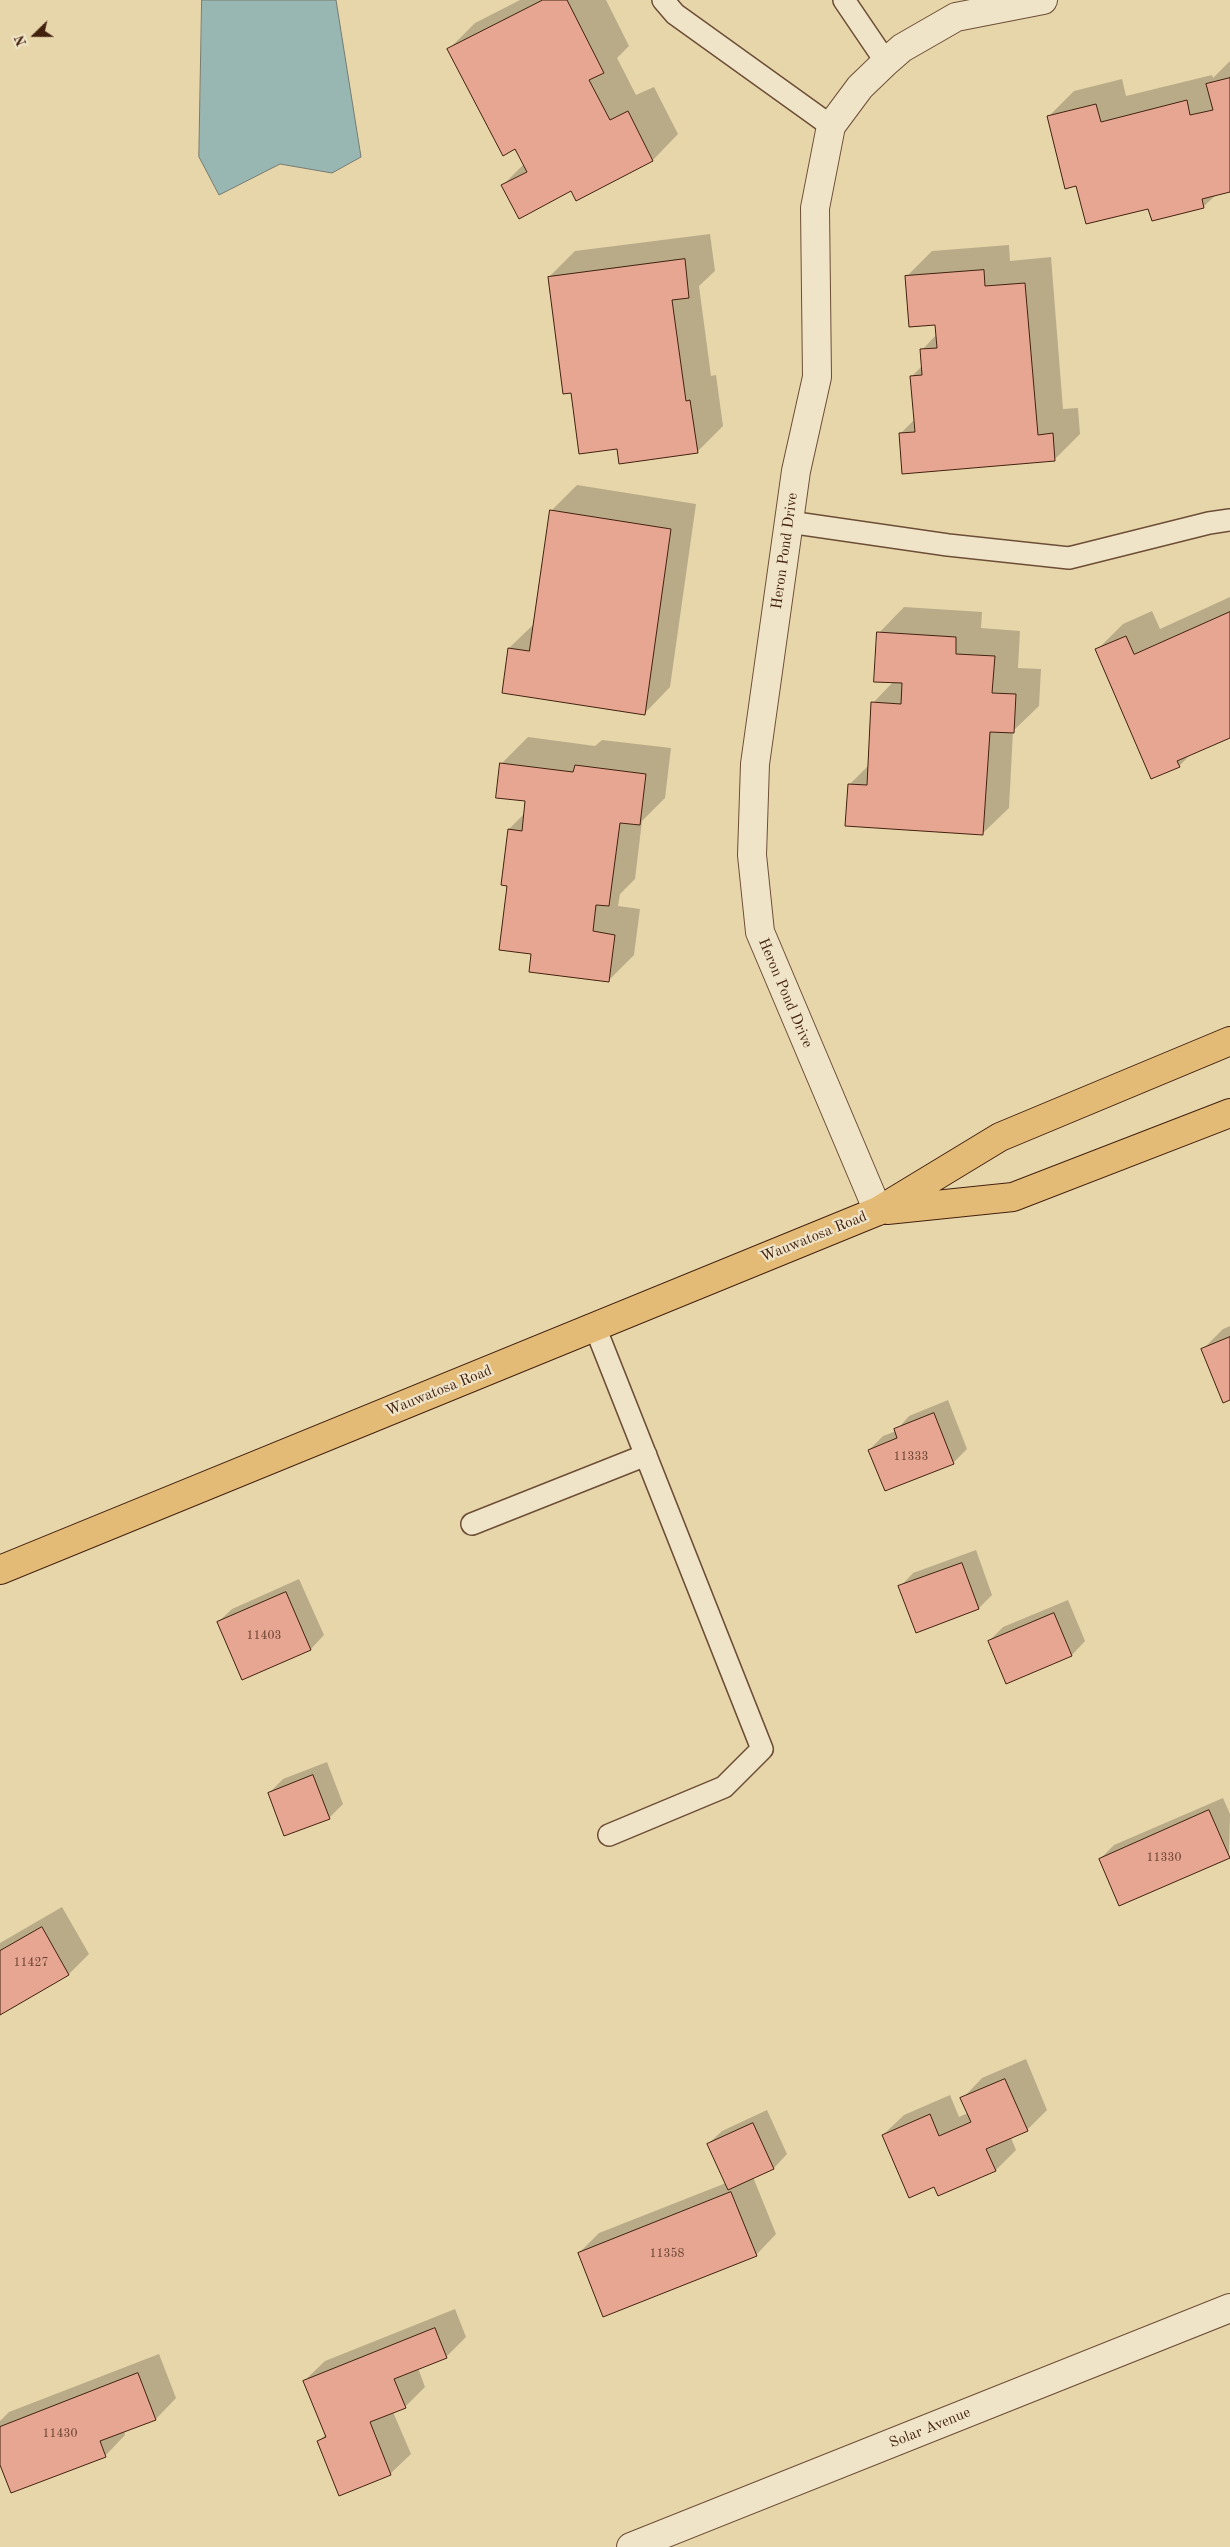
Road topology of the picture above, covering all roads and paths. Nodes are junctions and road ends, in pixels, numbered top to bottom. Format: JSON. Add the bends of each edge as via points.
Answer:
{"nodes":[{"id":1,"x":663,"y":0,"type":"edge"},
{"id":2,"x":844,"y":0,"type":"edge"},
{"id":3,"x":1043,"y":0,"type":"edge"},
{"id":4,"x":886,"y":62,"type":"junction"},
{"id":5,"x":831,"y":126,"type":"junction"},
{"id":6,"x":1230,"y":520,"type":"edge"},
{"id":7,"x":789,"y":522,"type":"junction"},
{"id":8,"x":1230,"y":1041,"type":"edge"},
{"id":9,"x":1230,"y":1113,"type":"edge"},
{"id":10,"x":878,"y":1211,"type":"junction"},
{"id":11,"x":595,"y":1327,"type":"junction"},
{"id":12,"x":646,"y":1455,"type":"junction"},
{"id":13,"x":472,"y":1524,"type":"dead end"},
{"id":14,"x":0,"y":1570,"type":"edge"},
{"id":15,"x":609,"y":1835,"type":"dead end"},
{"id":16,"x":1230,"y":2308,"type":"edge"},
{"id":17,"x":631,"y":2547,"type":"edge"}],
"edges":[{"from":1,"to":5,"type":"lane","via":[[675,14]]},
{"from":2,"to":4,"type":"lane"},
{"from":3,"to":4,"type":"street","name":"Heron Pond Drive","via":[[956,17],[902,48]]},
{"from":4,"to":5,"type":"street","name":"Heron Pond Drive","via":[[860,87]]},
{"from":5,"to":7,"type":"street","name":"Heron Pond Drive","via":[[815,208],[817,377],[796,470]]},
{"from":6,"to":7,"type":"lane","via":[[1069,558],[948,545]]},
{"from":7,"to":10,"type":"street","name":"Heron Pond Drive","via":[[755,764],[752,855],[760,932]]},
{"from":8,"to":10,"type":"main road","name":"Wauwatosa Road","via":[[1000,1137]]},
{"from":9,"to":10,"type":"main road","name":"Wauwatosa Road","via":[[1013,1197]]},
{"from":10,"to":11,"type":"main road","name":"Wauwatosa Road"},
{"from":11,"to":12,"type":"lane"},
{"from":11,"to":14,"type":"main road","name":"Wauwatosa Road"},
{"from":12,"to":13,"type":"lane"},
{"from":12,"to":15,"type":"lane","via":[[762,1749],[724,1787]]},
{"from":16,"to":17,"type":"street","name":"Solar Avenue"}]}
